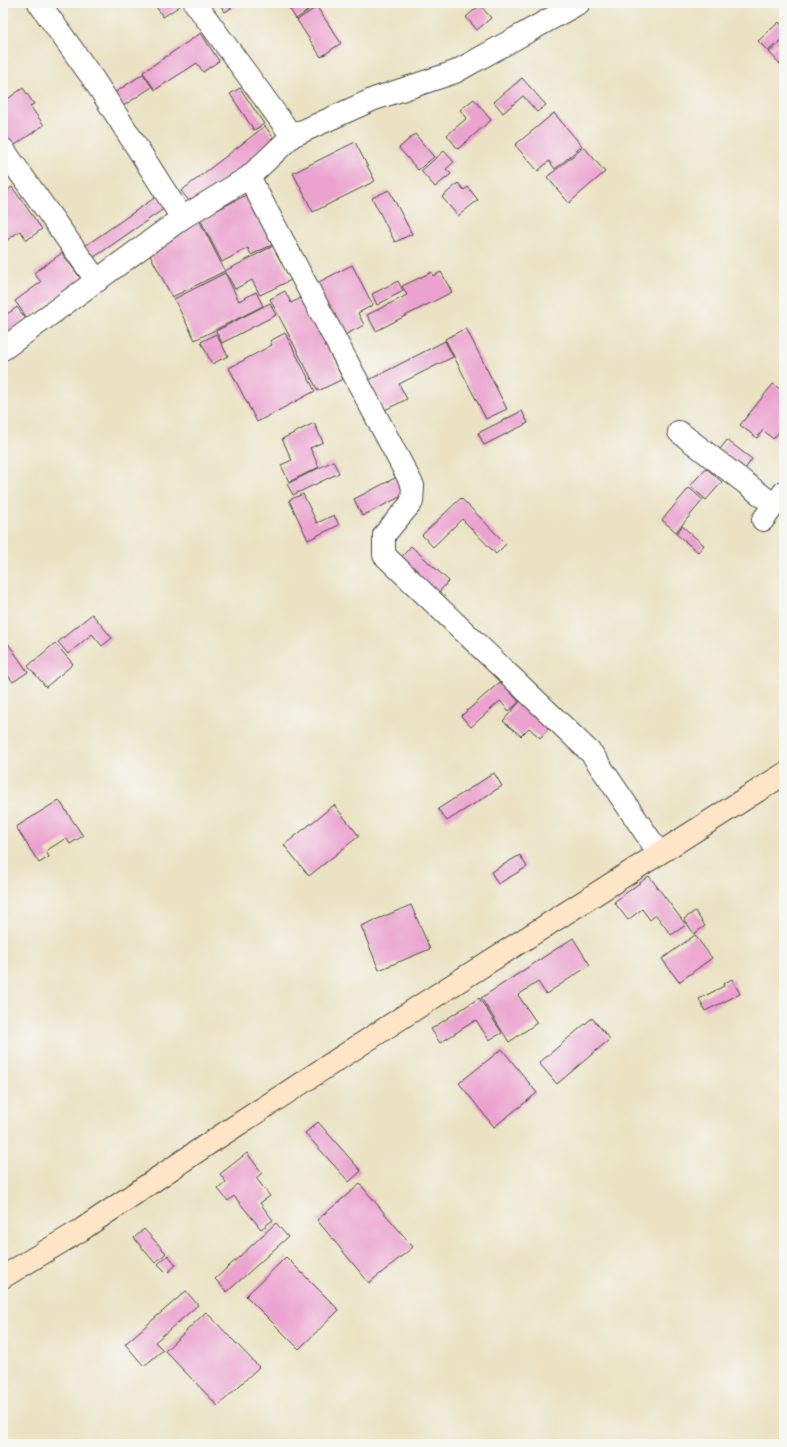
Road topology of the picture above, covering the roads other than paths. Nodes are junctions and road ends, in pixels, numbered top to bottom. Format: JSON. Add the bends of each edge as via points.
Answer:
{"nodes":[{"id":1,"x":39,"y":3,"type":"edge"},
{"id":2,"x":195,"y":3,"type":"edge"},
{"id":3,"x":580,"y":3,"type":"edge"},
{"id":4,"x":292,"y":136,"type":"junction"},
{"id":5,"x":3,"y":149,"type":"edge"},
{"id":6,"x":249,"y":177,"type":"junction"},
{"id":7,"x":182,"y":218,"type":"junction"},
{"id":8,"x":97,"y":281,"type":"junction"},
{"id":9,"x":3,"y":349,"type":"edge"},
{"id":10,"x":679,"y":432,"type":"dead end"},
{"id":11,"x":774,"y":506,"type":"edge"},
{"id":12,"x":784,"y":774,"type":"edge"},
{"id":13,"x":659,"y":853,"type":"junction"},
{"id":14,"x":3,"y":1277,"type":"edge"}],
"edges":[{"from":1,"to":7,"type":"street","via":[[94,80]]},
{"from":2,"to":4,"type":"street"},
{"from":3,"to":4,"type":"street","via":[[455,72],[374,99]]},
{"from":4,"to":6,"type":"street"},
{"from":5,"to":8,"type":"street"},
{"from":6,"to":7,"type":"street"},
{"from":6,"to":13,"type":"street","via":[[413,486],[412,502],[384,535],[384,555],[592,754]]},
{"from":7,"to":8,"type":"street"},
{"from":8,"to":9,"type":"street"},
{"from":10,"to":11,"type":"street"},
{"from":12,"to":13,"type":"street"},
{"from":13,"to":14,"type":"street","via":[[415,1008],[80,1230]]}]}
